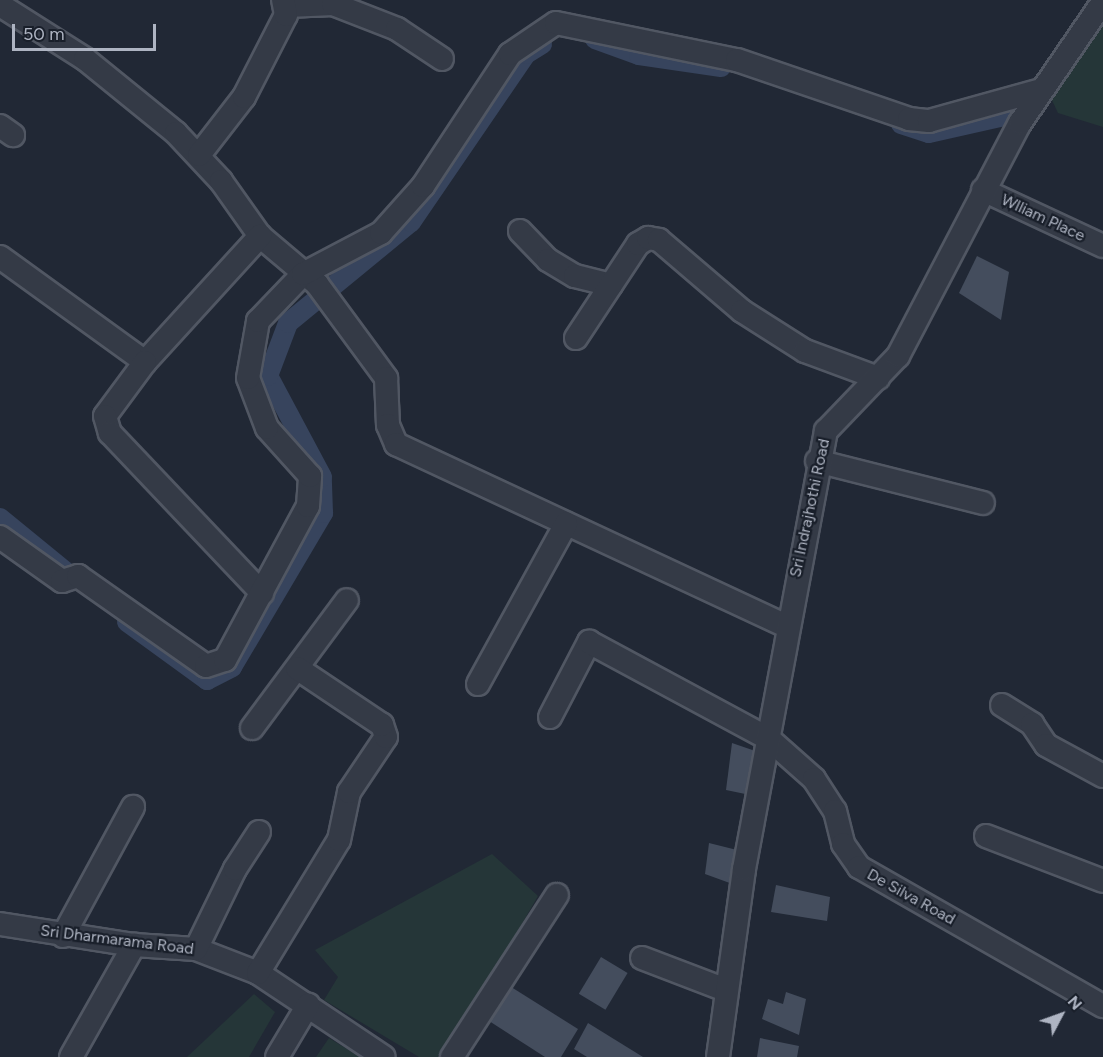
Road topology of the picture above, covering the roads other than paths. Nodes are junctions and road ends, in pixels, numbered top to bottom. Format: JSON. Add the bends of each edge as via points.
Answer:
{"nodes":[{"id":1,"x":1103,"y":2,"type":"edge"},
{"id":2,"x":285,"y":3,"type":"edge"},
{"id":3,"x":0,"y":5,"type":"edge"},
{"id":4,"x":442,"y":59,"type":"dead end"},
{"id":5,"x":1041,"y":90,"type":"junction"},
{"id":6,"x":199,"y":156,"type":"junction"},
{"id":7,"x":983,"y":190,"type":"junction"},
{"id":8,"x":520,"y":231,"type":"dead end"},
{"id":9,"x":260,"y":236,"type":"junction"},
{"id":10,"x":1103,"y":246,"type":"edge"},
{"id":11,"x":0,"y":257,"type":"edge"},
{"id":12,"x":310,"y":279,"type":"junction"},
{"id":13,"x":611,"y":285,"type":"junction"},
{"id":14,"x":576,"y":338,"type":"dead end"},
{"id":15,"x":145,"y":362,"type":"junction"},
{"id":16,"x":878,"y":378,"type":"junction"},
{"id":17,"x":817,"y":461,"type":"junction"},
{"id":18,"x":983,"y":503,"type":"dead end"},
{"id":19,"x":566,"y":524,"type":"junction"},
{"id":20,"x":0,"y":537,"type":"edge"},
{"id":21,"x":262,"y":593,"type":"junction"},
{"id":22,"x":347,"y":600,"type":"dead end"},
{"id":23,"x":786,"y":626,"type":"junction"},
{"id":24,"x":297,"y":669,"type":"junction"},
{"id":25,"x":478,"y":684,"type":"dead end"},
{"id":26,"x":1002,"y":705,"type":"dead end"},
{"id":27,"x":550,"y":717,"type":"dead end"},
{"id":28,"x":252,"y":728,"type":"dead end"},
{"id":29,"x":769,"y":739,"type":"junction"},
{"id":30,"x":1103,"y":776,"type":"edge"},
{"id":31,"x":133,"y":807,"type":"dead end"},
{"id":32,"x":259,"y":832,"type":"dead end"},
{"id":33,"x":986,"y":836,"type":"dead end"},
{"id":34,"x":1103,"y":881,"type":"edge"},
{"id":35,"x":557,"y":895,"type":"dead end"},
{"id":36,"x":0,"y":924,"type":"edge"},
{"id":37,"x":63,"y":936,"type":"junction"},
{"id":38,"x":134,"y":945,"type":"junction"},
{"id":39,"x":196,"y":949,"type":"junction"},
{"id":40,"x":642,"y":958,"type":"dead end"},
{"id":41,"x":258,"y":974,"type":"junction"},
{"id":42,"x":726,"y":990,"type":"junction"},
{"id":43,"x":308,"y":1005,"type":"junction"},
{"id":44,"x":1103,"y":1006,"type":"edge"},
{"id":45,"x":71,"y":1057,"type":"edge"},
{"id":46,"x":277,"y":1057,"type":"edge"},
{"id":47,"x":384,"y":1057,"type":"edge"},
{"id":48,"x":452,"y":1057,"type":"edge"},
{"id":49,"x":718,"y":1057,"type":"edge"}],
"edges":[{"from":1,"to":5,"type":"street","name":"Sri Indrajhothi Road"},
{"from":2,"to":4,"type":"street","via":[[333,4],[397,29]]},
{"from":2,"to":6,"type":"street","via":[[244,97]]},
{"from":3,"to":6,"type":"street","via":[[85,59]]},
{"from":5,"to":7,"type":"street","name":"Sri Indrajhothi Road"},
{"from":5,"to":12,"type":"street","via":[[929,121],[909,119],[737,60],[556,23],[528,36],[510,54],[423,186],[381,233]]},
{"from":6,"to":9,"type":"street"},
{"from":7,"to":10,"type":"street","name":"Wlliam Place"},
{"from":7,"to":16,"type":"street","name":"Sri Indrajhothi Road","via":[[897,356]]},
{"from":8,"to":13,"type":"street","via":[[548,260],[575,276]]},
{"from":9,"to":12,"type":"street"},
{"from":9,"to":15,"type":"street"},
{"from":11,"to":15,"type":"street"},
{"from":12,"to":19,"type":"street","via":[[386,378],[388,425],[396,444]]},
{"from":12,"to":21,"type":"street","via":[[258,321],[248,378],[267,428],[310,476],[308,506]]},
{"from":13,"to":14,"type":"street"},
{"from":13,"to":16,"type":"street","via":[[638,244],[659,240],[742,311],[805,351]]},
{"from":15,"to":21,"type":"street","via":[[105,416],[110,433]]},
{"from":16,"to":17,"type":"street","name":"Sri Indrajhothi Road","via":[[826,431]]},
{"from":17,"to":18,"type":"street"},
{"from":17,"to":23,"type":"street","name":"Sri Indrajhothi Road"},
{"from":19,"to":23,"type":"street"},
{"from":19,"to":25,"type":"street"},
{"from":20,"to":21,"type":"street","via":[[206,666],[225,660]]},
{"from":22,"to":24,"type":"street"},
{"from":23,"to":29,"type":"street","name":"Sri Indrajhothi Road"},
{"from":24,"to":28,"type":"street"},
{"from":24,"to":41,"type":"street","via":[[382,725],[386,737],[349,792],[339,840]]},
{"from":26,"to":30,"type":"street","via":[[1032,724],[1046,745]]},
{"from":27,"to":29,"type":"street","name":"De Silva Road","via":[[589,642]]},
{"from":29,"to":42,"type":"street","name":"Sri Indrajhothi Road"},
{"from":29,"to":44,"type":"street","name":"De Silva Road","via":[[814,779],[835,811],[843,844],[859,867]]},
{"from":31,"to":37,"type":"street"},
{"from":32,"to":39,"type":"street","via":[[234,869]]},
{"from":33,"to":34,"type":"street"},
{"from":35,"to":48,"type":"street"},
{"from":36,"to":37,"type":"street","name":"Sri Dharmarama Road"},
{"from":37,"to":38,"type":"street","name":"Sri Dharmarama Road"},
{"from":38,"to":39,"type":"street","name":"Sri Dharmarama Road"},
{"from":38,"to":45,"type":"street"},
{"from":39,"to":41,"type":"street","name":"Sri Dharmarama Road"},
{"from":40,"to":42,"type":"street"},
{"from":41,"to":43,"type":"street","name":"Sri Dharmarama Road"},
{"from":42,"to":49,"type":"street","name":"Sri Indrajhothi Road"},
{"from":43,"to":46,"type":"street"},
{"from":43,"to":47,"type":"street","name":"Sri Dharmarama Road"}]}
